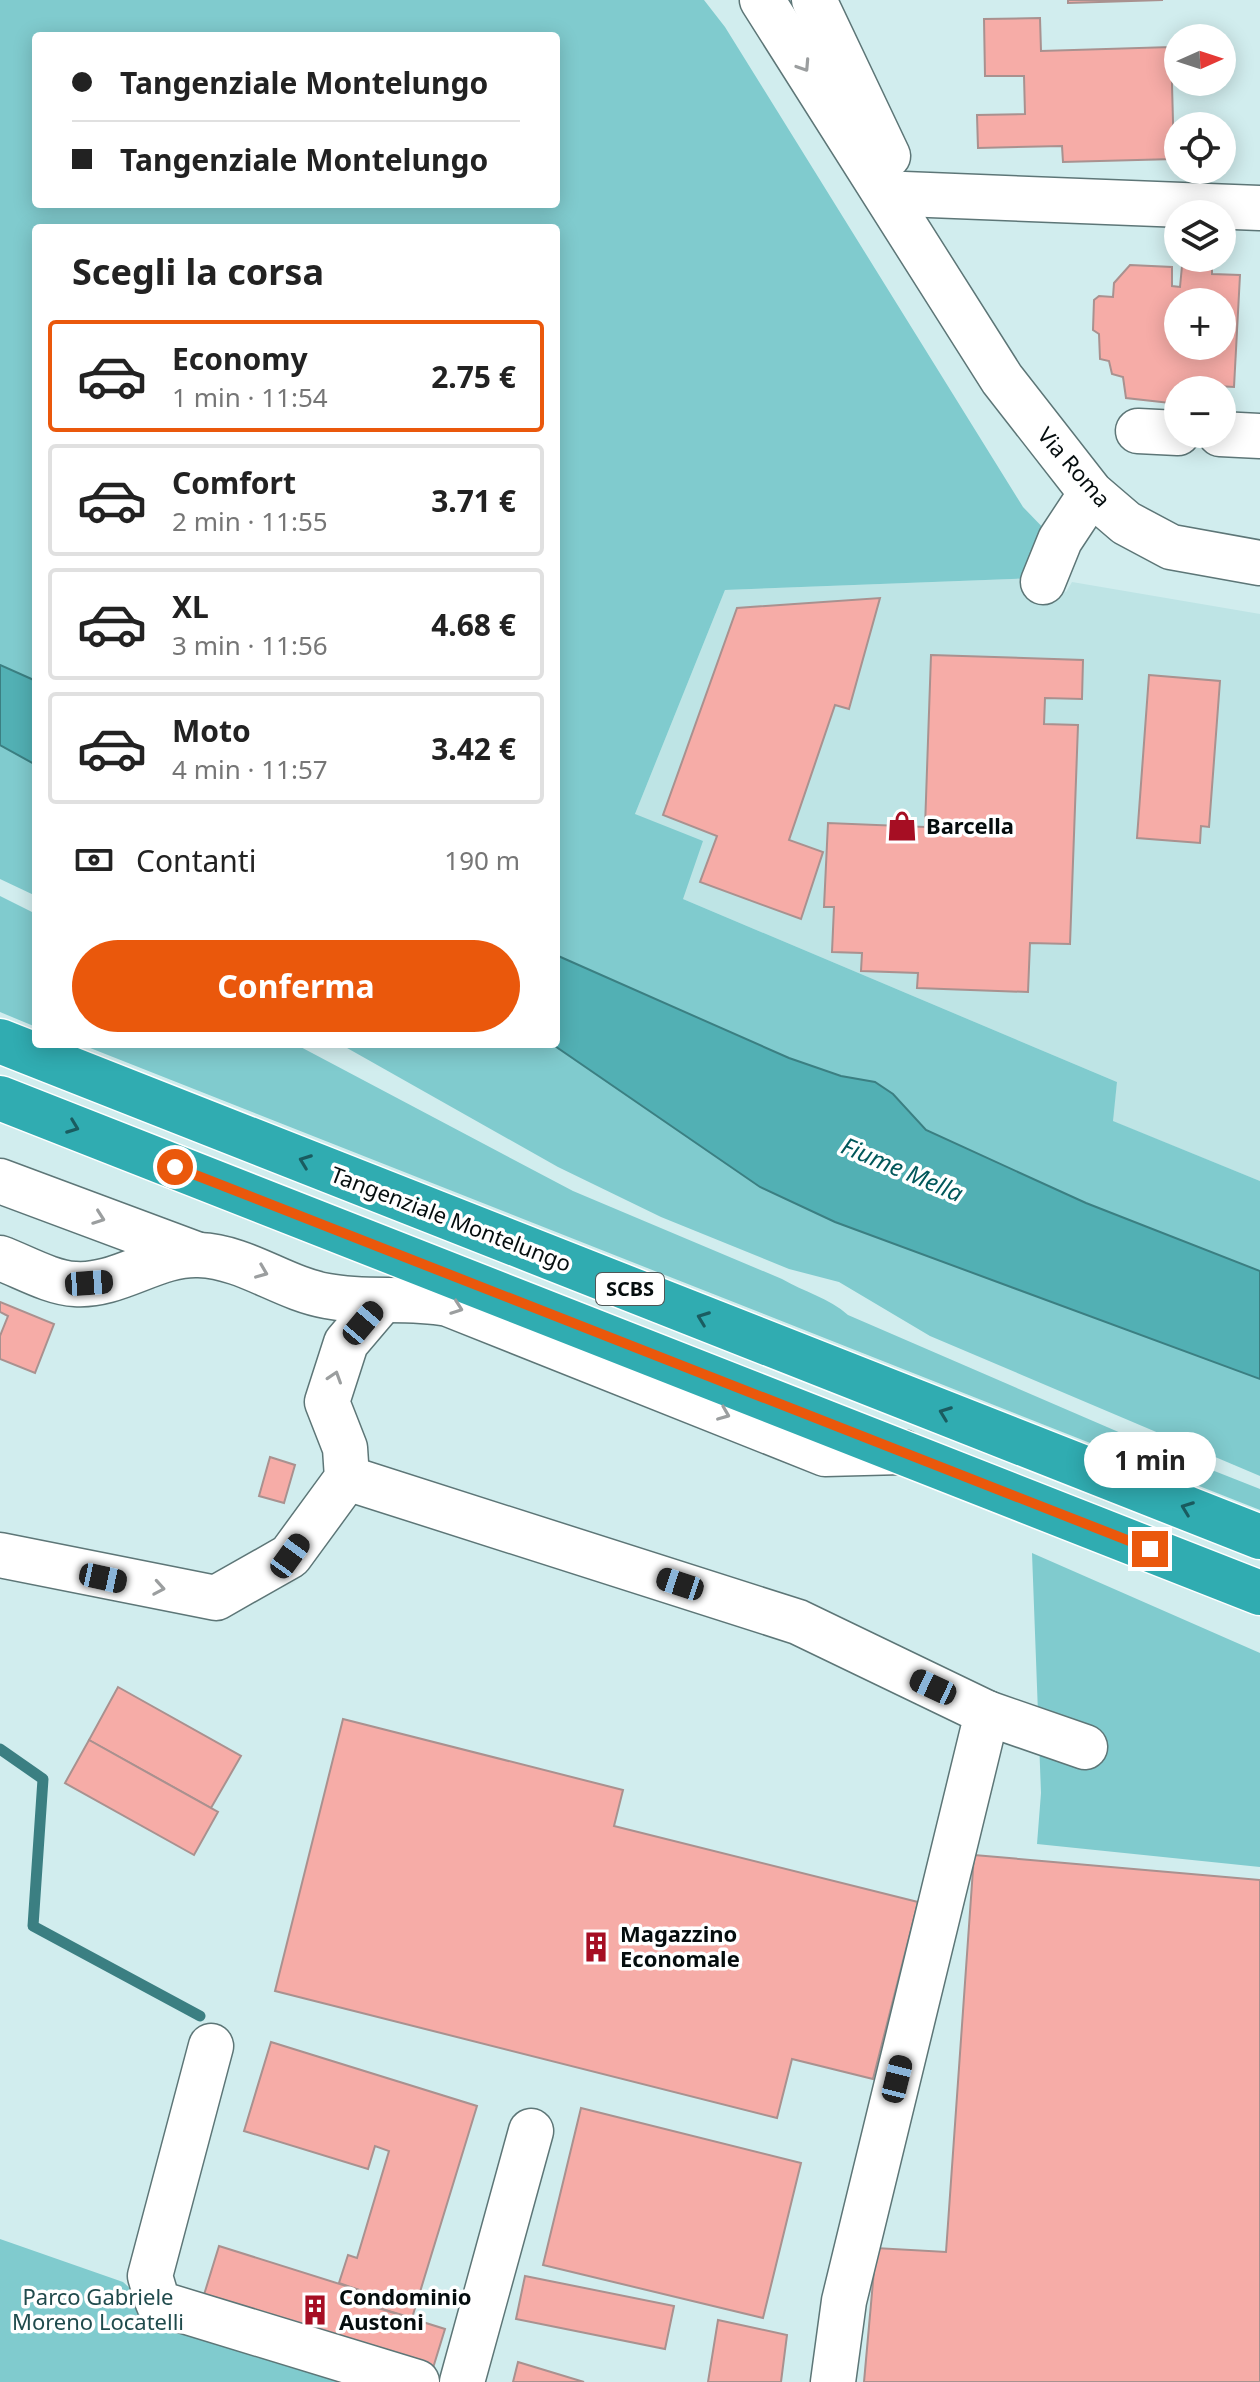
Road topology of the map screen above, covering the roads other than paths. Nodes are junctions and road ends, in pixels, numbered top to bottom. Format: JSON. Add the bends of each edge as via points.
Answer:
{"nodes":[{"id":1,"x":762,"y":0,"type":"edge"},
{"id":2,"x":814,"y":0,"type":"edge"},
{"id":3,"x":904,"y":194,"type":"junction"},
{"id":4,"x":1260,"y":208,"type":"edge"},
{"id":5,"x":946,"y":291,"type":"junction"},
{"id":6,"x":1236,"y":435,"type":"edge"},
{"id":7,"x":1260,"y":436,"type":"edge"},
{"id":8,"x":1091,"y":493,"type":"junction"},
{"id":9,"x":1260,"y":563,"type":"edge"},
{"id":10,"x":1043,"y":582,"type":"dead end"},
{"id":11,"x":0,"y":1041,"type":"edge"},
{"id":12,"x":0,"y":1098,"type":"edge"},
{"id":13,"x":0,"y":1181,"type":"edge"},
{"id":14,"x":196,"y":1254,"type":"junction"},
{"id":15,"x":0,"y":1258,"type":"edge"},
{"id":16,"x":380,"y":1303,"type":"junction"},
{"id":17,"x":902,"y":1452,"type":"junction"},
{"id":18,"x":347,"y":1478,"type":"junction"},
{"id":19,"x":1260,"y":1537,"type":"edge"},
{"id":20,"x":0,"y":1555,"type":"edge"},
{"id":21,"x":1260,"y":1593,"type":"edge"},
{"id":22,"x":987,"y":1713,"type":"junction"},
{"id":23,"x":1085,"y":1747,"type":"dead end"},
{"id":24,"x":211,"y":2046,"type":"dead end"},
{"id":25,"x":531,"y":2131,"type":"dead end"},
{"id":26,"x":417,"y":2382,"type":"edge"},
{"id":27,"x":462,"y":2382,"type":"edge"},
{"id":28,"x":833,"y":2382,"type":"edge"}],
"edges":[{"from":1,"to":5,"type":"street","name":"Via Roma","one_way":true},
{"from":2,"to":3,"type":"street","name":"Via Roma"},
{"from":3,"to":4,"type":"street"},
{"from":3,"to":5,"type":"street","name":"Via Roma"},
{"from":5,"to":8,"type":"street","name":"Via Roma","via":[[1002,379]]},
{"from":6,"to":7,"type":"street"},
{"from":8,"to":9,"type":"street","name":"Via Roma","via":[[1126,523],[1171,547]]},
{"from":8,"to":10,"type":"street","via":[[1060,540]]},
{"from":19,"to":11,"type":"highway","name":"Tangenziale Montelungo","number":"SCBS","one_way":true},
{"from":12,"to":17,"type":"highway","number":"SCBS","one_way":true},
{"from":13,"to":14,"type":"street","one_way":true},
{"from":14,"to":15,"type":"street","via":[[105,1282],[73,1284]]},
{"from":14,"to":16,"type":"street","one_way":true,"via":[[230,1259],[324,1296]]},
{"from":16,"to":17,"type":"street","one_way":true,"via":[[423,1299],[448,1304],[825,1454]]},
{"from":18,"to":16,"type":"street","one_way":true,"via":[[345,1448],[327,1402],[346,1343]]},
{"from":17,"to":21,"type":"highway","number":"SCBS"},
{"from":20,"to":18,"type":"street","one_way":true,"via":[[216,1598],[290,1556]]},
{"from":18,"to":22,"type":"street","via":[[798,1622]]},
{"from":22,"to":23,"type":"street"},
{"from":22,"to":28,"type":"street","via":[[848,2286]]},
{"from":24,"to":26,"type":"street","via":[[150,2276],[158,2303]]},
{"from":25,"to":27,"type":"street"}]}
